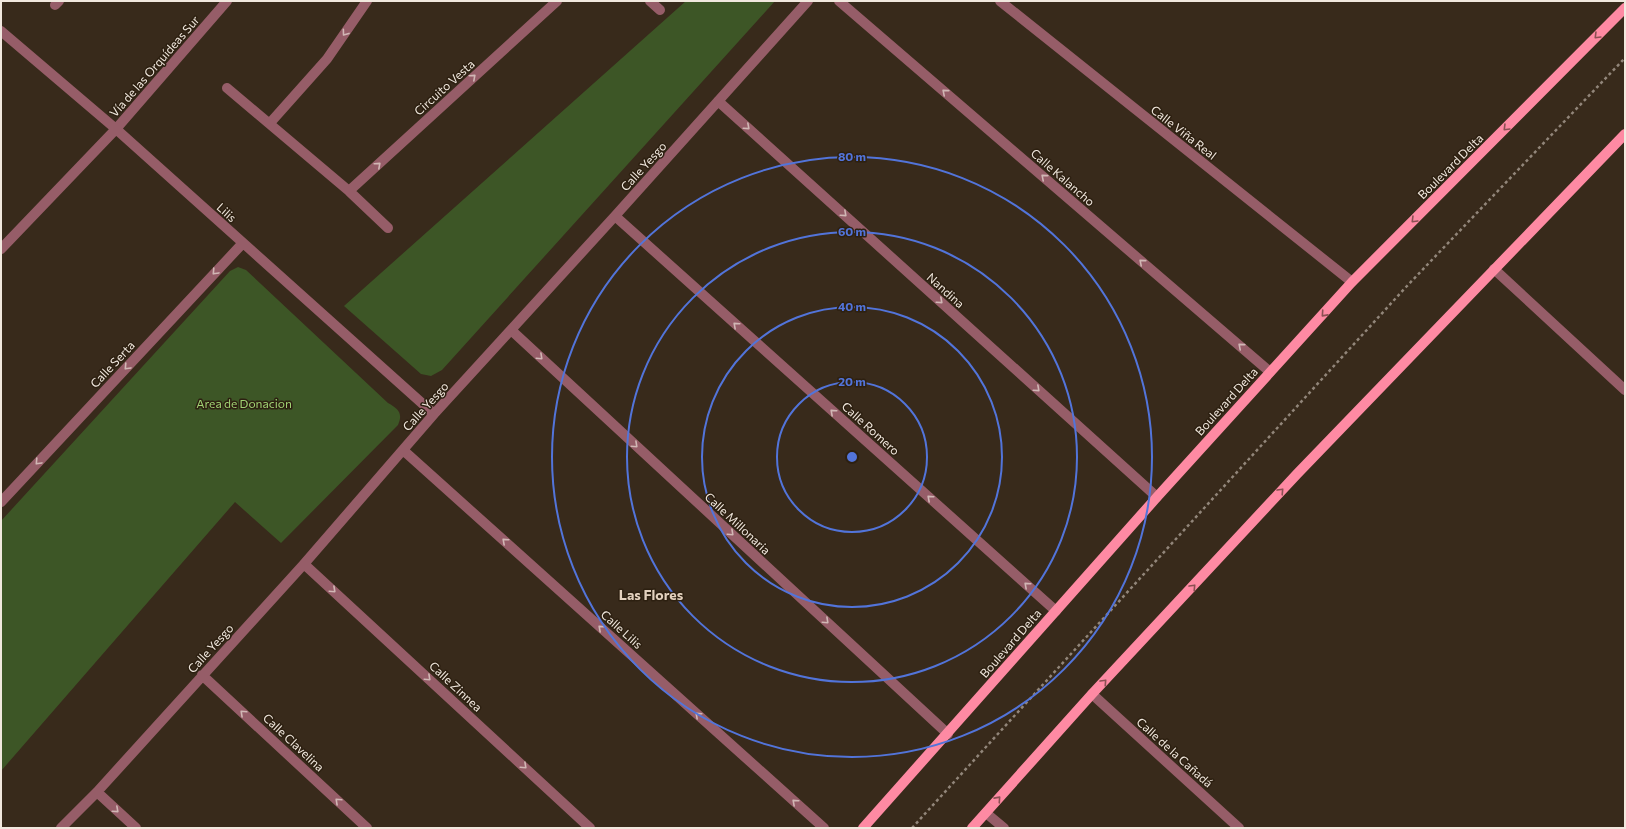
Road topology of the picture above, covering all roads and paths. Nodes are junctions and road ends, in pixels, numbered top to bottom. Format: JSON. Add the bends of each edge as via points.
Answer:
{"nodes":[{"id":1,"x":227,"y":1,"type":"edge"},
{"id":2,"x":367,"y":1,"type":"edge"},
{"id":3,"x":557,"y":1,"type":"edge"},
{"id":4,"x":650,"y":1,"type":"edge"},
{"id":5,"x":808,"y":1,"type":"edge"},
{"id":6,"x":839,"y":1,"type":"edge"},
{"id":7,"x":1000,"y":1,"type":"edge"},
{"id":8,"x":1625,"y":8,"type":"edge"},
{"id":9,"x":660,"y":10,"type":"dead end"},
{"id":10,"x":1,"y":31,"type":"edge"},
{"id":11,"x":1625,"y":58,"type":"edge"},
{"id":12,"x":227,"y":88,"type":"dead end"},
{"id":13,"x":718,"y":101,"type":"junction"},
{"id":14,"x":270,"y":123,"type":"junction"},
{"id":15,"x":116,"y":129,"type":"junction"},
{"id":16,"x":1625,"y":134,"type":"edge"},
{"id":17,"x":349,"y":191,"type":"junction"},
{"id":18,"x":615,"y":216,"type":"junction"},
{"id":19,"x":388,"y":228,"type":"dead end"},
{"id":20,"x":242,"y":244,"type":"junction"},
{"id":21,"x":1,"y":249,"type":"edge"},
{"id":22,"x":1494,"y":269,"type":"junction"},
{"id":23,"x":1352,"y":282,"type":"junction"},
{"id":24,"x":511,"y":330,"type":"junction"},
{"id":25,"x":1270,"y":372,"type":"junction"},
{"id":26,"x":1625,"y":390,"type":"edge"},
{"id":27,"x":434,"y":414,"type":"junction"},
{"id":28,"x":403,"y":450,"type":"junction"},
{"id":29,"x":1157,"y":497,"type":"junction"},
{"id":30,"x":1,"y":502,"type":"edge"},
{"id":31,"x":304,"y":564,"type":"junction"},
{"id":32,"x":1056,"y":611,"type":"junction"},
{"id":33,"x":202,"y":675,"type":"junction"},
{"id":34,"x":1092,"y":694,"type":"junction"},
{"id":35,"x":948,"y":734,"type":"junction"},
{"id":36,"x":97,"y":792,"type":"junction"},
{"id":37,"x":986,"y":812,"type":"junction"},
{"id":38,"x":61,"y":828,"type":"edge"},
{"id":39,"x":136,"y":828,"type":"edge"},
{"id":40,"x":367,"y":828,"type":"edge"},
{"id":41,"x":590,"y":828,"type":"edge"},
{"id":42,"x":824,"y":828,"type":"edge"},
{"id":43,"x":863,"y":828,"type":"edge"},
{"id":44,"x":912,"y":828,"type":"edge"},
{"id":45,"x":972,"y":828,"type":"edge"},
{"id":46,"x":1004,"y":828,"type":"edge"},
{"id":47,"x":1239,"y":828,"type":"edge"}],
"edges":[{"from":1,"to":15,"type":"street","name":"Vía de las Orquídeas Sur"},
{"from":2,"to":14,"type":"street","one_way":true,"via":[[327,59]]},
{"from":17,"to":3,"type":"street","name":"Circuito Vesta","one_way":true},
{"from":4,"to":9,"type":"street"},
{"from":5,"to":13,"type":"street","name":"Calle Yesgo"},
{"from":25,"to":6,"type":"street","name":"Calle Kalancho","one_way":true},
{"from":7,"to":23,"type":"street","name":"Calle Viña Real"},
{"from":8,"to":23,"type":"main road","name":"Boulevard Delta","one_way":true},
{"from":10,"to":15,"type":"street","name":"Lilis"},
{"from":11,"to":44,"type":"path","via":[[1406,287]]},
{"from":12,"to":14,"type":"street"},
{"from":13,"to":18,"type":"street","name":"Calle Yesgo"},
{"from":13,"to":29,"type":"street","name":"Nandina","one_way":true},
{"from":14,"to":17,"type":"street"},
{"from":15,"to":20,"type":"street","name":"Lilis"},
{"from":15,"to":21,"type":"street","name":"Vía de las Orquídeas Sur"},
{"from":16,"to":22,"type":"main road"},
{"from":17,"to":19,"type":"street"},
{"from":18,"to":24,"type":"street","name":"Calle Yesgo"},
{"from":32,"to":18,"type":"street","name":"Calle Romero","one_way":true},
{"from":20,"to":27,"type":"street","name":"Lilis"},
{"from":20,"to":30,"type":"street","name":"Calle Serta","one_way":true},
{"from":22,"to":26,"type":"street"},
{"from":34,"to":22,"type":"main road","one_way":true,"via":[[1297,474]]},
{"from":23,"to":25,"type":"main road","name":"Boulevard Delta","one_way":true},
{"from":24,"to":27,"type":"street","name":"Calle Yesgo"},
{"from":24,"to":35,"type":"street","name":"Calle Millonaria","one_way":true},
{"from":25,"to":29,"type":"main road","name":"Boulevard Delta"},
{"from":27,"to":28,"type":"street","name":"Calle Yesgo"},
{"from":28,"to":31,"type":"street","name":"Calle Yesgo"},
{"from":42,"to":28,"type":"street","name":"Calle Lilis","one_way":true},
{"from":29,"to":32,"type":"main road","name":"Boulevard Delta"},
{"from":31,"to":33,"type":"street","name":"Calle Yesgo"},
{"from":31,"to":41,"type":"street","name":"Calle Zinnea","one_way":true},
{"from":32,"to":35,"type":"main road","name":"Boulevard Delta"},
{"from":33,"to":36,"type":"street","name":"Calle Yesgo"},
{"from":40,"to":33,"type":"street","name":"Calle Clavelina","one_way":true},
{"from":37,"to":34,"type":"main road","one_way":true},
{"from":34,"to":47,"type":"street","name":"Calle de la Cañadá"},
{"from":35,"to":43,"type":"main road","name":"Boulevard Delta"},
{"from":36,"to":38,"type":"street","name":"Calle Yesgo"},
{"from":36,"to":39,"type":"street","one_way":true},
{"from":37,"to":45,"type":"main road"},
{"from":37,"to":46,"type":"street"}]}
